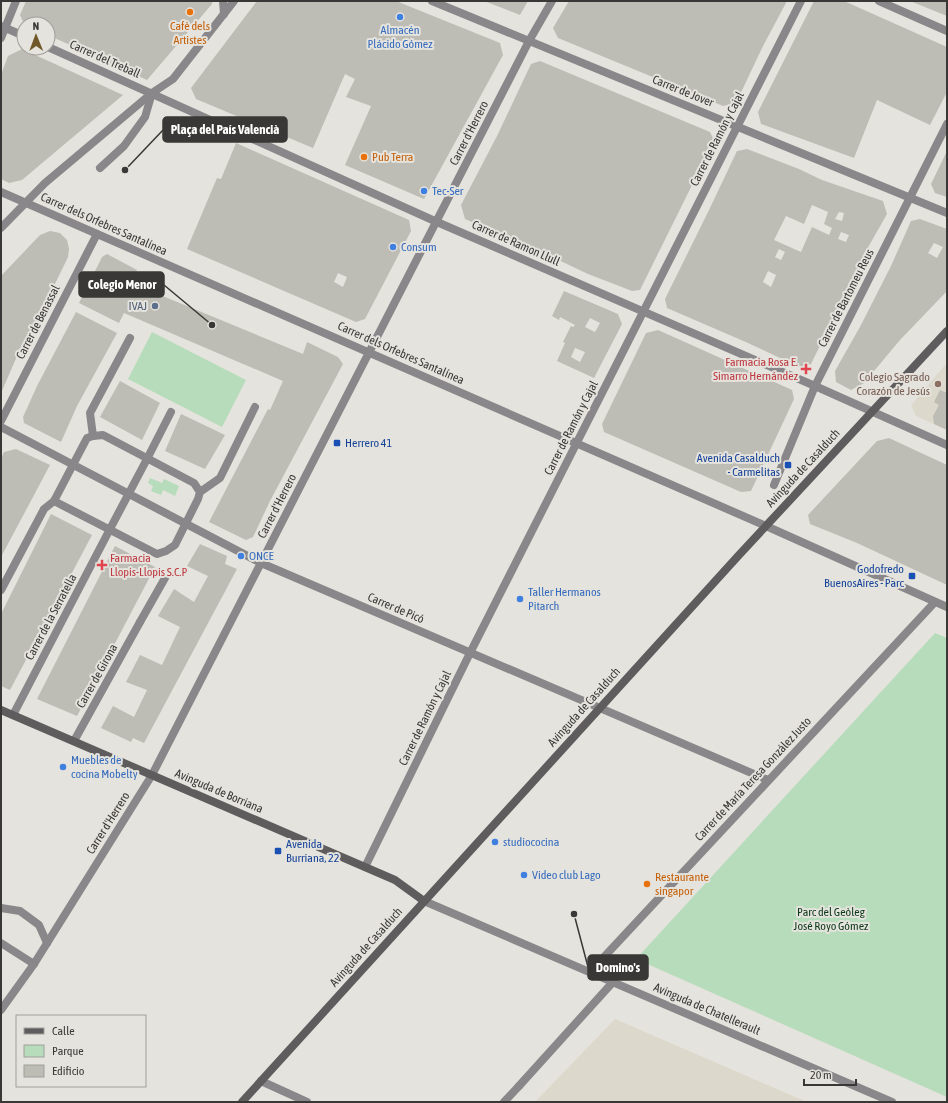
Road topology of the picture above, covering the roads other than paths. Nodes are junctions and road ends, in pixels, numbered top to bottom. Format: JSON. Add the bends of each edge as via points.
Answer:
{"nodes":[{"id":1,"x":16,"y":1,"type":"edge"},
{"id":2,"x":223,"y":1,"type":"edge"},
{"id":3,"x":234,"y":1,"type":"edge"},
{"id":4,"x":432,"y":1,"type":"edge"},
{"id":5,"x":552,"y":1,"type":"edge"},
{"id":6,"x":801,"y":1,"type":"edge"},
{"id":7,"x":879,"y":1,"type":"edge"},
{"id":8,"x":224,"y":14,"type":"junction"},
{"id":9,"x":3,"y":27,"type":"edge"},
{"id":10,"x":947,"y":31,"type":"edge"},
{"id":11,"x":16,"y":33,"type":"edge"},
{"id":12,"x":1,"y":38,"type":"edge"},
{"id":13,"x":530,"y":41,"type":"junction"},
{"id":14,"x":56,"y":51,"type":"edge"},
{"id":15,"x":152,"y":93,"type":"junction"},
{"id":16,"x":947,"y":124,"type":"edge"},
{"id":17,"x":737,"y":127,"type":"junction"},
{"id":18,"x":100,"y":168,"type":"dead end"},
{"id":19,"x":1,"y":192,"type":"edge"},
{"id":20,"x":910,"y":198,"type":"junction"},
{"id":21,"x":26,"y":203,"type":"junction"},
{"id":22,"x":947,"y":213,"type":"edge"},
{"id":23,"x":436,"y":222,"type":"junction"},
{"id":24,"x":1,"y":228,"type":"edge"},
{"id":25,"x":97,"y":234,"type":"junction"},
{"id":26,"x":643,"y":312,"type":"junction"},
{"id":27,"x":947,"y":331,"type":"edge"},
{"id":28,"x":130,"y":338,"type":"dead end"},
{"id":29,"x":370,"y":352,"type":"junction"},
{"id":30,"x":815,"y":386,"type":"junction"},
{"id":31,"x":255,"y":407,"type":"dead end"},
{"id":32,"x":171,"y":412,"type":"dead end"},
{"id":33,"x":872,"y":412,"type":"junction"},
{"id":34,"x":1,"y":421,"type":"edge"},
{"id":35,"x":1,"y":426,"type":"edge"},
{"id":36,"x":93,"y":436,"type":"junction"},
{"id":37,"x":577,"y":443,"type":"junction"},
{"id":38,"x":947,"y":445,"type":"edge"},
{"id":39,"x":147,"y":458,"type":"junction"},
{"id":40,"x":73,"y":464,"type":"junction"},
{"id":41,"x":774,"y":485,"type":"dead end"},
{"id":42,"x":200,"y":492,"type":"junction"},
{"id":43,"x":128,"y":494,"type":"junction"},
{"id":44,"x":54,"y":500,"type":"junction"},
{"id":45,"x":186,"y":524,"type":"junction"},
{"id":46,"x":766,"y":526,"type":"junction"},
{"id":47,"x":110,"y":530,"type":"junction"},
{"id":48,"x":261,"y":564,"type":"junction"},
{"id":49,"x":165,"y":578,"type":"dead end"},
{"id":50,"x":1,"y":590,"type":"edge"},
{"id":51,"x":935,"y":602,"type":"junction"},
{"id":52,"x":947,"y":607,"type":"edge"},
{"id":53,"x":470,"y":653,"type":"junction"},
{"id":54,"x":599,"y":708,"type":"junction"},
{"id":55,"x":1,"y":710,"type":"edge"},
{"id":56,"x":13,"y":715,"type":"junction"},
{"id":57,"x":74,"y":741,"type":"junction"},
{"id":58,"x":152,"y":775,"type":"junction"},
{"id":59,"x":768,"y":780,"type":"junction"},
{"id":60,"x":365,"y":867,"type":"junction"},
{"id":61,"x":424,"y":901,"type":"junction"},
{"id":62,"x":1,"y":908,"type":"edge"},
{"id":63,"x":1,"y":943,"type":"edge"},
{"id":64,"x":47,"y":943,"type":"junction"},
{"id":65,"x":34,"y":964,"type":"junction"},
{"id":66,"x":590,"y":972,"type":"junction"},
{"id":67,"x":613,"y":982,"type":"junction"},
{"id":68,"x":1,"y":1010,"type":"edge"},
{"id":69,"x":261,"y":1081,"type":"junction"},
{"id":70,"x":242,"y":1102,"type":"edge"},
{"id":71,"x":307,"y":1102,"type":"edge"},
{"id":72,"x":504,"y":1102,"type":"edge"},
{"id":73,"x":892,"y":1102,"type":"edge"}],
"edges":[{"from":1,"to":9,"type":"street"},
{"from":2,"to":8,"type":"street"},
{"from":3,"to":8,"type":"street"},
{"from":4,"to":13,"type":"street","name":"Carrer de Jover"},
{"from":5,"to":13,"type":"street","name":"Carrer d'Herrero"},
{"from":6,"to":17,"type":"street","name":"Carrer de Ramón y Cajal"},
{"from":7,"to":10,"type":"street"},
{"from":8,"to":15,"type":"street","via":[[173,79]]},
{"from":9,"to":11,"type":"street"},
{"from":9,"to":12,"type":"street"},
{"from":13,"to":17,"type":"street","name":"Carrer de Jover"},
{"from":13,"to":23,"type":"street","name":"Carrer d'Herrero"},
{"from":14,"to":15,"type":"street","name":"Carrer del Treball"},
{"from":15,"to":18,"type":"street","via":[[144,117],[124,146]]},
{"from":15,"to":21,"type":"street","via":[[45,183]]},
{"from":15,"to":23,"type":"street","name":"Carrer de Ramon Llull"},
{"from":16,"to":20,"type":"street","name":"Carrer de Bartomeu Reus"},
{"from":17,"to":20,"type":"street","name":"Carrer de Jover"},
{"from":17,"to":26,"type":"street","name":"Carrer de Ramón y Cajal"},
{"from":19,"to":21,"type":"street","name":"Carrer dels Orfebres Santalínea"},
{"from":20,"to":22,"type":"street","name":"Carrer de Jover"},
{"from":20,"to":30,"type":"street","name":"Carrer de Bartomeu Reus"},
{"from":21,"to":24,"type":"street"},
{"from":21,"to":25,"type":"street","name":"Carrer dels Orfebres Santalínea"},
{"from":23,"to":26,"type":"street","name":"Carrer de Ramon Llull"},
{"from":23,"to":29,"type":"street","name":"Carrer d'Herrero"},
{"from":25,"to":29,"type":"street","name":"Carrer dels Orfebres Santalínea"},
{"from":25,"to":34,"type":"street","name":"Carrer de Benassal"},
{"from":26,"to":30,"type":"street","name":"Carrer de Ramon Llull"},
{"from":26,"to":37,"type":"street","name":"Carrer de Ramón y Cajal"},
{"from":27,"to":33,"type":"main road","name":"Avinguda de Casalduch"},
{"from":28,"to":36,"type":"street","via":[[90,413]]},
{"from":29,"to":37,"type":"street","name":"Carrer dels Orfebres Santalínea"},
{"from":29,"to":48,"type":"street","name":"Carrer d'Herrero"},
{"from":30,"to":33,"type":"street","name":"Carrer de Ramon Llull"},
{"from":30,"to":41,"type":"street","name":"Carrer de Bartomeu Reus"},
{"from":31,"to":42,"type":"street","via":[[220,478]]},
{"from":32,"to":39,"type":"street","name":"Carrer de la Serratella"},
{"from":33,"to":38,"type":"street","name":"Carrer de Ramon Llull"},
{"from":33,"to":46,"type":"main road","name":"Avinguda de Casalduch"},
{"from":35,"to":40,"type":"street","name":"Carrer de Picó"},
{"from":36,"to":39,"type":"street","via":[[103,436]]},
{"from":36,"to":40,"type":"street","via":[[87,438]]},
{"from":37,"to":46,"type":"street","name":"Carrer dels Orfebres Santalínea"},
{"from":37,"to":53,"type":"street","name":"Carrer de Ramón y Cajal"},
{"from":39,"to":42,"type":"street","via":[[194,483]]},
{"from":39,"to":43,"type":"street","name":"Carrer de la Serratella"},
{"from":40,"to":43,"type":"street","name":"Carrer de Picó"},
{"from":40,"to":44,"type":"street"},
{"from":42,"to":45,"type":"street"},
{"from":43,"to":45,"type":"street","name":"Carrer de Picó"},
{"from":43,"to":47,"type":"street","name":"Carrer de la Serratella"},
{"from":44,"to":47,"type":"street"},
{"from":44,"to":50,"type":"street","via":[[44,509]]},
{"from":45,"to":47,"type":"street","via":[[175,545],[157,554]]},
{"from":45,"to":48,"type":"street","name":"Carrer de Picó"},
{"from":46,"to":51,"type":"street","name":"Carrer dels Orfebres Santalínea"},
{"from":46,"to":54,"type":"main road","name":"Avinguda de Casalduch"},
{"from":47,"to":56,"type":"street","name":"Carrer de la Serratella"},
{"from":48,"to":53,"type":"street","name":"Carrer de Picó"},
{"from":48,"to":58,"type":"street","name":"Carrer d'Herrero"},
{"from":49,"to":57,"type":"street","name":"Carrer de Girona"},
{"from":51,"to":52,"type":"street","name":"Carrer dels Orfebres Santalínea"},
{"from":51,"to":59,"type":"street","name":"Carrer de María Teresa González Justo"},
{"from":53,"to":54,"type":"street","name":"Carrer de Picó"},
{"from":53,"to":60,"type":"street","name":"Carrer de Ramón y Cajal"},
{"from":54,"to":59,"type":"street","name":"Carrer de Picó"},
{"from":54,"to":61,"type":"main road","name":"Avinguda de Casalduch"},
{"from":55,"to":56,"type":"main road","name":"Avinguda de Borriana"},
{"from":56,"to":57,"type":"main road","name":"Avinguda de Borriana"},
{"from":57,"to":58,"type":"main road","name":"Avinguda de Borriana"},
{"from":58,"to":60,"type":"main road","name":"Avinguda de Borriana"},
{"from":58,"to":64,"type":"street","name":"Carrer d'Herrero"},
{"from":59,"to":66,"type":"street","name":"Carrer de María Teresa González Justo"},
{"from":60,"to":61,"type":"main road","name":"Avinguda de Borriana","via":[[395,880]]},
{"from":61,"to":66,"type":"street","name":"Avinguda de Chatellerault"},
{"from":61,"to":69,"type":"main road","name":"Avinguda de Casalduch"},
{"from":62,"to":64,"type":"street","via":[[20,911],[39,925]]},
{"from":63,"to":65,"type":"street"},
{"from":64,"to":65,"type":"street","name":"Carrer d'Herrero"},
{"from":65,"to":68,"type":"street","name":"Carrer d'Herrero"},
{"from":66,"to":67,"type":"street","name":"Avinguda de Chatellerault"},
{"from":67,"to":72,"type":"street"},
{"from":67,"to":73,"type":"street","name":"Avinguda de Chatellerault"},
{"from":69,"to":70,"type":"main road","name":"Avinguda de Casalduch"},
{"from":69,"to":71,"type":"street"}]}
